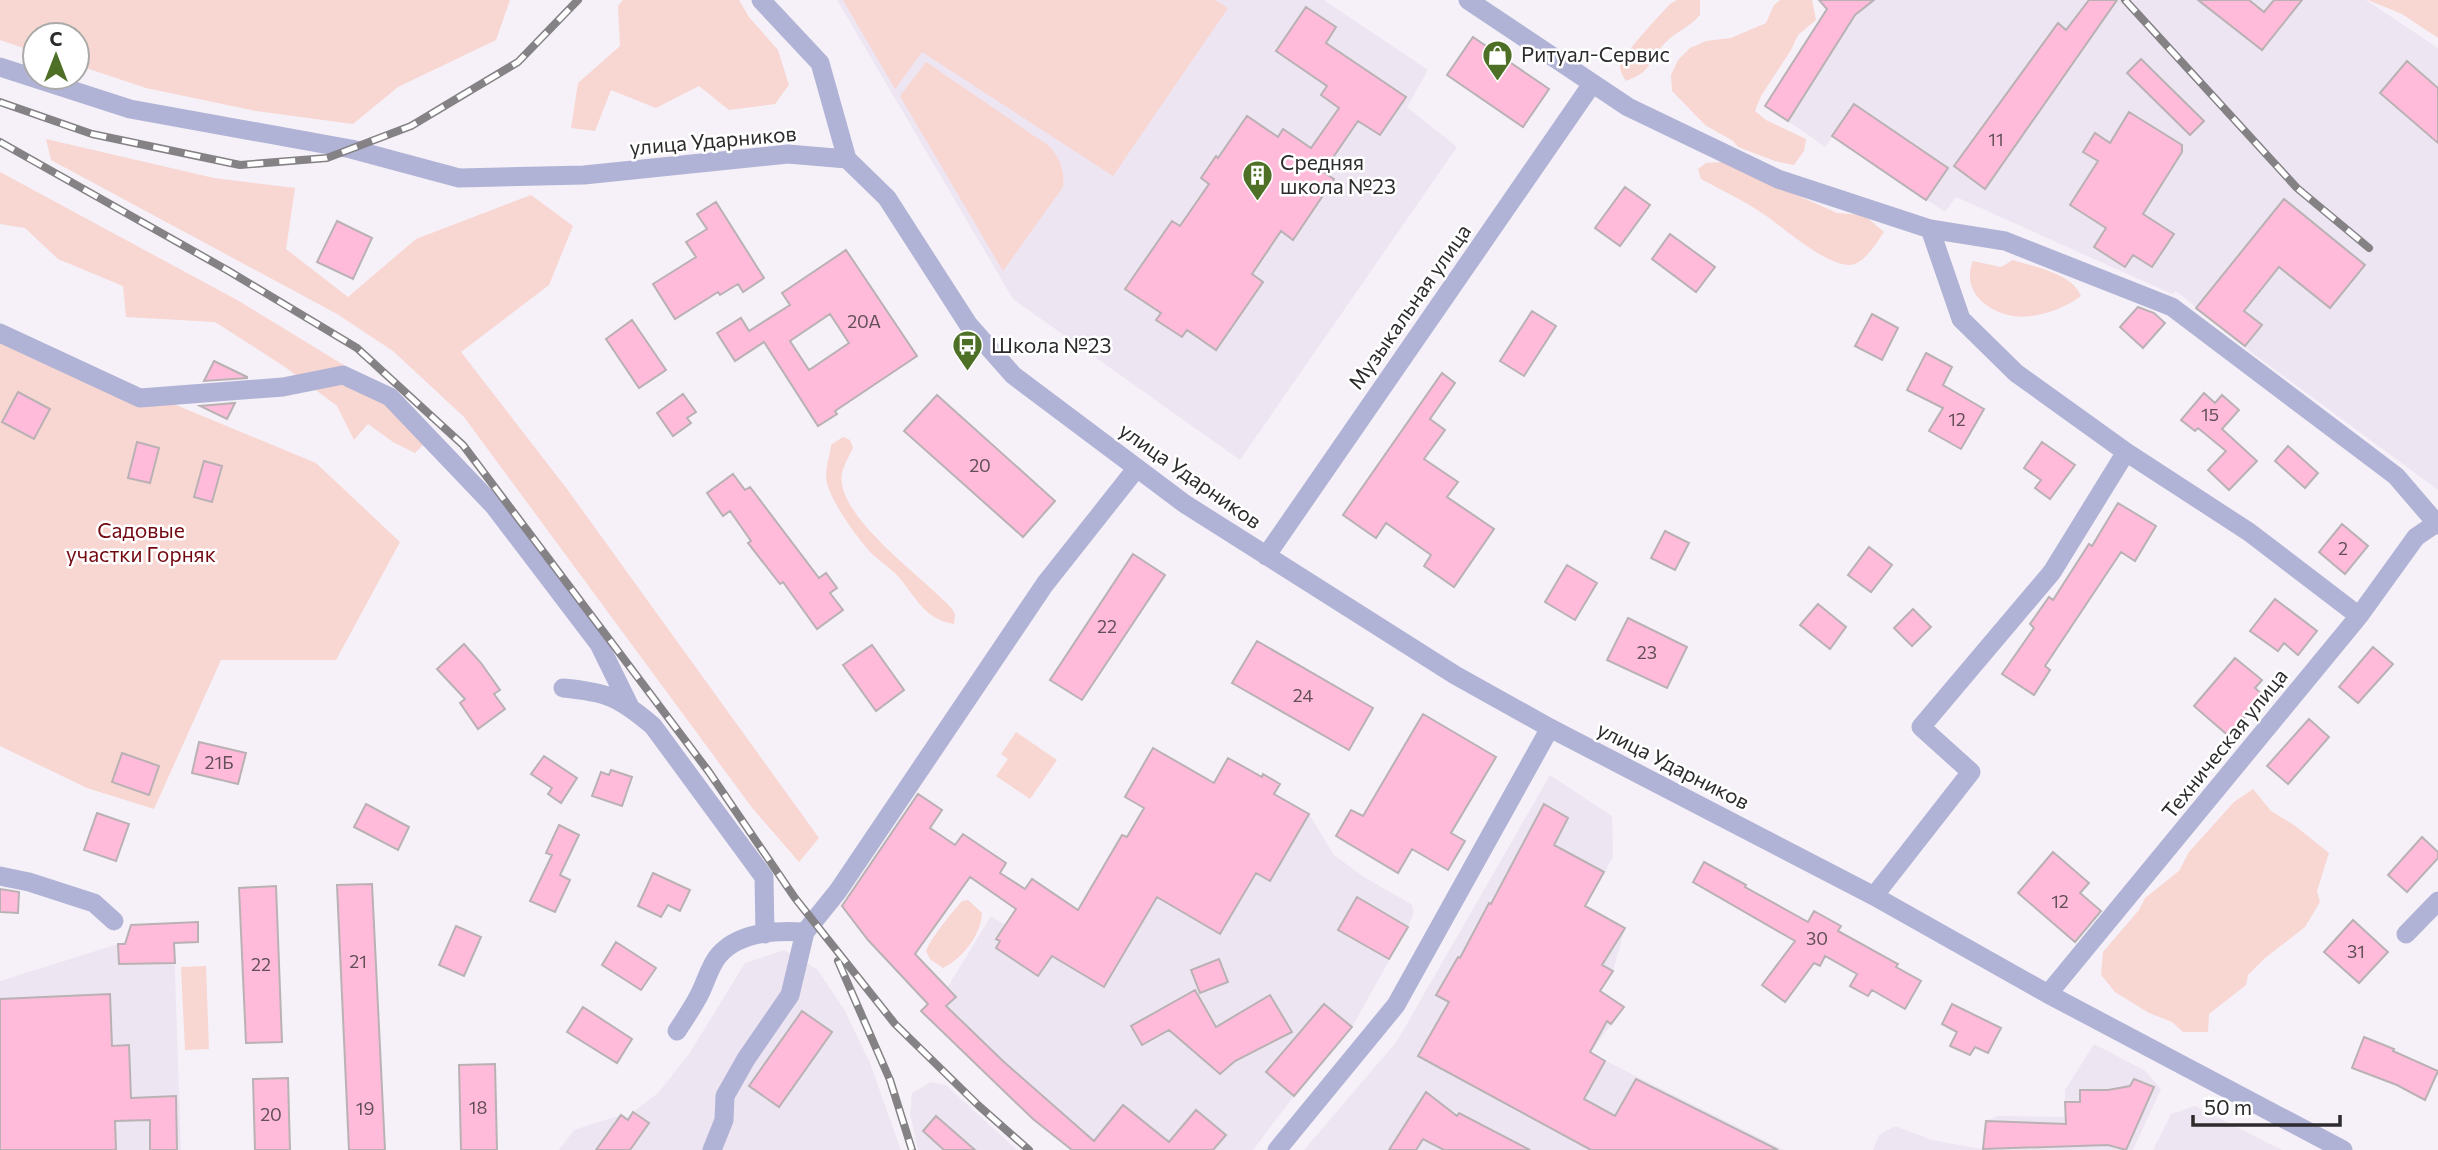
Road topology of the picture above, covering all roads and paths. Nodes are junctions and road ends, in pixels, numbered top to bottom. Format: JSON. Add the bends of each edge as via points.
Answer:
{"nodes":[{"id":1,"x":761,"y":0,"type":"edge"},
{"id":2,"x":1468,"y":0,"type":"edge"},
{"id":3,"x":0,"y":67,"type":"edge"},
{"id":4,"x":1592,"y":84,"type":"junction"},
{"id":5,"x":847,"y":159,"type":"junction"},
{"id":6,"x":1930,"y":229,"type":"junction"},
{"id":7,"x":0,"y":333,"type":"edge"},
{"id":8,"x":2126,"y":452,"type":"junction"},
{"id":9,"x":1136,"y":469,"type":"junction"},
{"id":10,"x":2437,"y":523,"type":"edge"},
{"id":11,"x":1266,"y":556,"type":"junction"},
{"id":12,"x":2359,"y":616,"type":"junction"},
{"id":13,"x":563,"y":688,"type":"dead end"},
{"id":14,"x":629,"y":705,"type":"junction"},
{"id":15,"x":1549,"y":728,"type":"junction"},
{"id":16,"x":0,"y":876,"type":"edge"},
{"id":17,"x":1874,"y":897,"type":"junction"},
{"id":18,"x":2438,"y":901,"type":"edge"},
{"id":19,"x":114,"y":921,"type":"dead end"},
{"id":20,"x":805,"y":932,"type":"junction"},
{"id":21,"x":765,"y":933,"type":"junction"},
{"id":22,"x":2406,"y":934,"type":"dead end"},
{"id":23,"x":2048,"y":994,"type":"junction"},
{"id":24,"x":677,"y":1031,"type":"dead end"},
{"id":25,"x":712,"y":1150,"type":"edge"},
{"id":26,"x":1278,"y":1150,"type":"edge"},
{"id":27,"x":2343,"y":1150,"type":"edge"}],
"edges":[{"from":1,"to":5,"type":"street","via":[[820,63]]},
{"from":2,"to":4,"type":"street"},
{"from":3,"to":5,"type":"street","name":"улица Ударников","via":[[130,109],[351,149],[459,178],[584,175],[788,154]]},
{"from":4,"to":6,"type":"street","via":[[1628,107],[1778,179]]},
{"from":4,"to":11,"type":"street","name":"Музыкальная улица"},
{"from":5,"to":9,"type":"street","name":"улица Ударников","via":[[887,198],[968,324],[1013,375]]},
{"from":6,"to":8,"type":"street","via":[[1961,319],[2016,373]]},
{"from":6,"to":10,"type":"street","via":[[2005,241],[2172,307],[2396,476]]},
{"from":7,"to":14,"type":"street","via":[[140,398],[283,387],[343,375],[390,397],[494,506],[598,644]]},
{"from":8,"to":12,"type":"street","via":[[2249,532]]},
{"from":8,"to":17,"type":"street","via":[[2052,572],[1921,727],[1970,772]]},
{"from":9,"to":11,"type":"street","name":"улица Ударников"},
{"from":9,"to":20,"type":"street","via":[[1045,584],[838,891]]},
{"from":10,"to":12,"type":"street","name":"Техническая улица","via":[[2416,537]]},
{"from":11,"to":15,"type":"street","name":"улица Ударников","via":[[1455,675]]},
{"from":12,"to":23,"type":"street","name":"Техническая улица"},
{"from":13,"to":14,"type":"street","via":[[598,691]]},
{"from":14,"to":21,"type":"street","via":[[653,726],[764,877]]},
{"from":15,"to":17,"type":"street","name":"улица Ударников"},
{"from":15,"to":26,"type":"street","via":[[1396,1005]]},
{"from":16,"to":19,"type":"street","via":[[94,903]]},
{"from":17,"to":23,"type":"street","name":"улица Ударников"},
{"from":18,"to":22,"type":"street"},
{"from":20,"to":21,"type":"street"},
{"from":20,"to":25,"type":"street","via":[[790,995],[725,1096],[724,1120]]},
{"from":21,"to":24,"type":"street","via":[[744,939],[718,956]]},
{"from":23,"to":27,"type":"street","name":"улица Ударников"}]}
